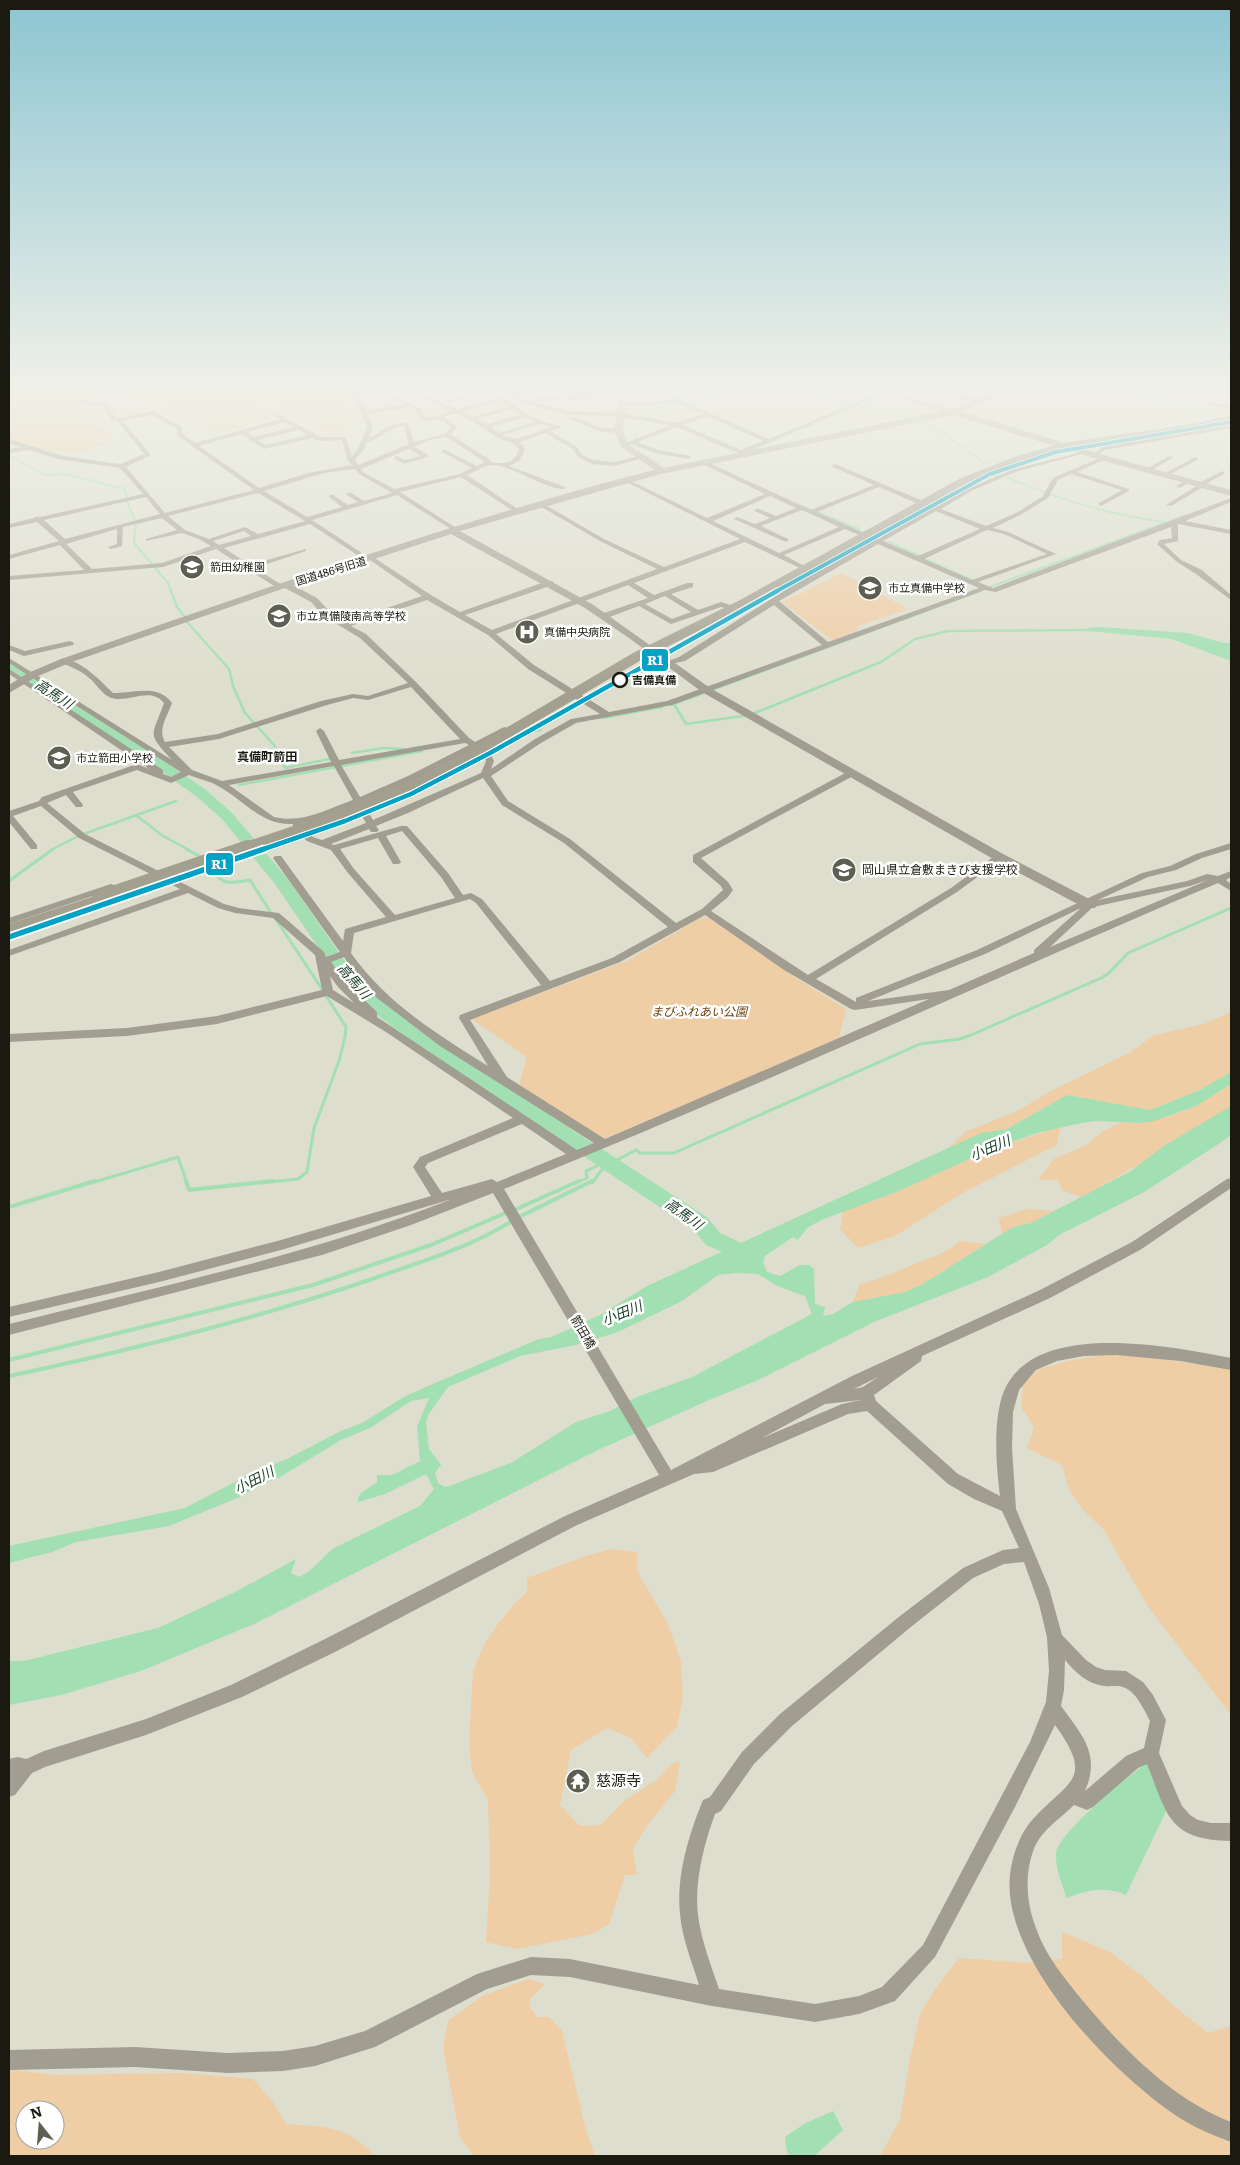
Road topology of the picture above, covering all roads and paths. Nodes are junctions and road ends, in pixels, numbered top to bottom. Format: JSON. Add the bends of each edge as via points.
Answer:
{"nodes":[{"id":1,"x":144,"y":493,"type":"edge"},
{"id":2,"x":251,"y":493,"type":"edge"},
{"id":3,"x":262,"y":493,"type":"edge"},
{"id":4,"x":395,"y":493,"type":"joint"},
{"id":5,"x":490,"y":493,"type":"edge"},
{"id":6,"x":581,"y":493,"type":"edge"},
{"id":7,"x":651,"y":493,"type":"edge"},
{"id":8,"x":859,"y":493,"type":"edge"},
{"id":9,"x":897,"y":493,"type":"edge"},
{"id":10,"x":942,"y":493,"type":"edge"},
{"id":11,"x":966,"y":493,"type":"edge"},
{"id":12,"x":1048,"y":493,"type":"edge"},
{"id":13,"x":1121,"y":493,"type":"edge"},
{"id":14,"x":1189,"y":493,"type":"edge"},
{"id":15,"x":349,"y":494,"type":"dead end"},
{"id":16,"x":770,"y":494,"type":"joint"},
{"id":17,"x":148,"y":496,"type":"junction"},
{"id":18,"x":331,"y":496,"type":"dead end"},
{"id":19,"x":1231,"y":500,"type":"edge"},
{"id":20,"x":364,"y":503,"type":"junction"},
{"id":21,"x":540,"y":504,"type":"junction"},
{"id":22,"x":922,"y":504,"type":"junction"},
{"id":23,"x":1101,"y":504,"type":"dead end"},
{"id":24,"x":1169,"y":505,"type":"dead end"},
{"id":25,"x":347,"y":508,"type":"junction"},
{"id":26,"x":802,"y":508,"type":"junction"},
{"id":27,"x":517,"y":510,"type":"junction"},
{"id":28,"x":757,"y":510,"type":"dead end"},
{"id":29,"x":935,"y":510,"type":"junction"},
{"id":30,"x":813,"y":511,"type":"junction"},
{"id":31,"x":162,"y":515,"type":"junction"},
{"id":32,"x":37,"y":518,"type":"junction"},
{"id":33,"x":775,"y":518,"type":"junction"},
{"id":34,"x":737,"y":519,"type":"dead end"},
{"id":35,"x":308,"y":521,"type":"junction"},
{"id":36,"x":706,"y":521,"type":"junction"},
{"id":37,"x":1174,"y":523,"type":"junction"},
{"id":38,"x":174,"y":525,"type":"junction"},
{"id":39,"x":9,"y":526,"type":"edge"},
{"id":40,"x":755,"y":526,"type":"junction"},
{"id":41,"x":846,"y":526,"type":"junction"},
{"id":42,"x":120,"y":528,"type":"junction"},
{"id":43,"x":985,"y":528,"type":"junction"},
{"id":44,"x":156,"y":530,"type":"dead end"},
{"id":45,"x":183,"y":531,"type":"junction"},
{"id":46,"x":455,"y":531,"type":"junction"},
{"id":47,"x":1231,"y":532,"type":"edge"},
{"id":48,"x":866,"y":534,"type":"junction"},
{"id":49,"x":256,"y":536,"type":"junction"},
{"id":50,"x":148,"y":540,"type":"dead end"},
{"id":51,"x":744,"y":540,"type":"junction"},
{"id":52,"x":786,"y":540,"type":"dead end"},
{"id":53,"x":208,"y":541,"type":"junction"},
{"id":54,"x":881,"y":541,"type":"junction"},
{"id":55,"x":62,"y":543,"type":"junction"},
{"id":56,"x":111,"y":547,"type":"dead end"},
{"id":57,"x":217,"y":548,"type":"junction"},
{"id":58,"x":304,"y":550,"type":"dead end"},
{"id":59,"x":777,"y":556,"type":"junction"},
{"id":60,"x":9,"y":557,"type":"edge"},
{"id":61,"x":920,"y":558,"type":"junction"},
{"id":62,"x":369,"y":559,"type":"junction"},
{"id":63,"x":139,"y":567,"type":"junction"},
{"id":64,"x":249,"y":568,"type":"junction"},
{"id":65,"x":806,"y":569,"type":"junction"},
{"id":66,"x":664,"y":570,"type":"junction"},
{"id":67,"x":90,"y":571,"type":"junction"},
{"id":68,"x":145,"y":575,"type":"dead end"},
{"id":69,"x":9,"y":578,"type":"edge"},
{"id":70,"x":975,"y":582,"type":"junction"},
{"id":71,"x":629,"y":583,"type":"junction"},
{"id":72,"x":550,"y":584,"type":"junction"},
{"id":73,"x":690,"y":585,"type":"dead end"},
{"id":74,"x":283,"y":586,"type":"junction"},
{"id":75,"x":987,"y":588,"type":"junction"},
{"id":76,"x":666,"y":594,"type":"junction"},
{"id":77,"x":428,"y":597,"type":"junction"},
{"id":78,"x":653,"y":598,"type":"junction"},
{"id":79,"x":1231,"y":598,"type":"edge"},
{"id":80,"x":581,"y":601,"type":"junction"},
{"id":81,"x":774,"y":601,"type":"junction"},
{"id":82,"x":639,"y":603,"type":"junction"},
{"id":83,"x":734,"y":609,"type":"junction"},
{"id":84,"x":698,"y":613,"type":"junction"},
{"id":85,"x":459,"y":615,"type":"junction"},
{"id":86,"x":604,"y":616,"type":"junction"},
{"id":87,"x":345,"y":625,"type":"junction"},
{"id":88,"x":491,"y":633,"type":"junction"},
{"id":89,"x":70,"y":643,"type":"dead end"},
{"id":90,"x":828,"y":646,"type":"junction"},
{"id":91,"x":9,"y":647,"type":"edge"},
{"id":92,"x":651,"y":650,"type":"junction"},
{"id":93,"x":9,"y":660,"type":"edge"},
{"id":94,"x":65,"y":661,"type":"junction"},
{"id":95,"x":666,"y":663,"type":"junction"},
{"id":96,"x":9,"y":671,"type":"edge"},
{"id":97,"x":27,"y":678,"type":"junction"},
{"id":98,"x":413,"y":684,"type":"junction"},
{"id":99,"x":9,"y":690,"type":"edge"},
{"id":100,"x":708,"y":691,"type":"junction"},
{"id":101,"x":575,"y":693,"type":"junction"},
{"id":102,"x":607,"y":714,"type":"junction"},
{"id":103,"x":320,"y":731,"type":"dead end"},
{"id":104,"x":466,"y":740,"type":"junction"},
{"id":105,"x":164,"y":745,"type":"junction"},
{"id":106,"x":477,"y":747,"type":"junction"},
{"id":107,"x":336,"y":762,"type":"junction"},
{"id":108,"x":187,"y":773,"type":"junction"},
{"id":109,"x":852,"y":773,"type":"junction"},
{"id":110,"x":485,"y":774,"type":"junction"},
{"id":111,"x":173,"y":780,"type":"junction"},
{"id":112,"x":221,"y":784,"type":"junction"},
{"id":113,"x":68,"y":791,"type":"junction"},
{"id":114,"x":392,"y":795,"type":"joint"},
{"id":115,"x":358,"y":800,"type":"junction"},
{"id":116,"x":42,"y":803,"type":"junction"},
{"id":117,"x":79,"y":805,"type":"dead end"},
{"id":118,"x":9,"y":815,"type":"edge"},
{"id":119,"x":296,"y":823,"type":"junction"},
{"id":120,"x":371,"y":825,"type":"junction"},
{"id":121,"x":379,"y":835,"type":"junction"},
{"id":122,"x":324,"y":843,"type":"junction"},
{"id":123,"x":1231,"y":846,"type":"edge"},
{"id":124,"x":34,"y":847,"type":"dead end"},
{"id":125,"x":334,"y":848,"type":"junction"},
{"id":126,"x":999,"y":857,"type":"junction"},
{"id":127,"x":278,"y":858,"type":"dead end"},
{"id":128,"x":396,"y":862,"type":"dead end"},
{"id":129,"x":156,"y":872,"type":"junction"},
{"id":130,"x":1227,"y":881,"type":"edge"},
{"id":131,"x":188,"y":890,"type":"junction"},
{"id":132,"x":459,"y":898,"type":"junction"},
{"id":133,"x":1087,"y":904,"type":"junction"},
{"id":134,"x":705,"y":911,"type":"junction"},
{"id":135,"x":392,"y":918,"type":"junction"},
{"id":136,"x":9,"y":921,"type":"edge"},
{"id":137,"x":676,"y":928,"type":"junction"},
{"id":138,"x":9,"y":930,"type":"edge"},
{"id":139,"x":9,"y":953,"type":"edge"},
{"id":140,"x":344,"y":954,"type":"junction"},
{"id":141,"x":1037,"y":956,"type":"junction"},
{"id":142,"x":324,"y":958,"type":"junction"},
{"id":143,"x":807,"y":980,"type":"junction"},
{"id":144,"x":549,"y":987,"type":"junction"},
{"id":145,"x":328,"y":992,"type":"junction"},
{"id":146,"x":951,"y":995,"type":"junction"},
{"id":147,"x":852,"y":1004,"type":"junction"},
{"id":148,"x":390,"y":1029,"type":"junction"},
{"id":149,"x":9,"y":1038,"type":"edge"},
{"id":150,"x":504,"y":1082,"type":"junction"},
{"id":151,"x":523,"y":1119,"type":"junction"},
{"id":152,"x":600,"y":1146,"type":"junction"},
{"id":153,"x":578,"y":1155,"type":"junction"},
{"id":154,"x":1231,"y":1182,"type":"edge"},
{"id":155,"x":498,"y":1190,"type":"junction"},
{"id":156,"x":439,"y":1198,"type":"junction"},
{"id":157,"x":9,"y":1312,"type":"edge"},
{"id":158,"x":9,"y":1330,"type":"edge"},
{"id":159,"x":922,"y":1350,"type":"junction"},
{"id":160,"x":1231,"y":1364,"type":"edge"},
{"id":161,"x":823,"y":1397,"type":"junction"},
{"id":162,"x":868,"y":1399,"type":"junction"},
{"id":163,"x":693,"y":1467,"type":"junction"},
{"id":164,"x":666,"y":1475,"type":"junction"},
{"id":165,"x":1009,"y":1507,"type":"junction"},
{"id":166,"x":1029,"y":1554,"type":"junction"},
{"id":167,"x":1057,"y":1641,"type":"junction"},
{"id":168,"x":1052,"y":1707,"type":"junction"},
{"id":169,"x":1151,"y":1753,"type":"junction"},
{"id":170,"x":9,"y":1767,"type":"edge"},
{"id":171,"x":26,"y":1767,"type":"junction"},
{"id":172,"x":9,"y":1789,"type":"edge"},
{"id":173,"x":1072,"y":1796,"type":"junction"},
{"id":174,"x":1231,"y":1832,"type":"edge"},
{"id":175,"x":712,"y":1997,"type":"junction"},
{"id":176,"x":9,"y":2060,"type":"edge"},
{"id":177,"x":1231,"y":2132,"type":"edge"}],
"edges":[{"from":1,"to":17,"type":"street"},
{"from":2,"to":31,"type":"street"},
{"from":3,"to":35,"type":"street"},
{"from":4,"to":20,"type":"street"},
{"from":4,"to":46,"type":"street"},
{"from":5,"to":27,"type":"street"},
{"from":6,"to":21,"type":"street","name":"国道486号旧道"},
{"from":7,"to":36,"type":"street"},
{"from":8,"to":30,"type":"street"},
{"from":9,"to":22,"type":"street"},
{"from":10,"to":22,"type":"highway"},
{"from":11,"to":29,"type":"street"},
{"from":12,"to":43,"type":"street","via":[[1020,513]]},
{"from":13,"to":23,"type":"street"},
{"from":14,"to":24,"type":"street"},
{"from":15,"to":20,"type":"street"},
{"from":16,"to":26,"type":"street"},
{"from":16,"to":36,"type":"street"},
{"from":17,"to":31,"type":"street"},
{"from":17,"to":32,"type":"street"},
{"from":18,"to":25,"type":"street"},
{"from":19,"to":37,"type":"street"},
{"from":20,"to":25,"type":"street"},
{"from":21,"to":27,"type":"street","name":"国道486号旧道"},
{"from":21,"to":66,"type":"street","via":[[602,540]]},
{"from":22,"to":29,"type":"street"},
{"from":22,"to":48,"type":"highway"},
{"from":25,"to":35,"type":"street"},
{"from":26,"to":30,"type":"street"},
{"from":26,"to":33,"type":"street"},
{"from":27,"to":46,"type":"street","name":"国道486号旧道"},
{"from":28,"to":33,"type":"street"},
{"from":29,"to":43,"type":"street"},
{"from":29,"to":54,"type":"street"},
{"from":30,"to":41,"type":"street"},
{"from":31,"to":38,"type":"street"},
{"from":31,"to":42,"type":"street"},
{"from":32,"to":39,"type":"street"},
{"from":32,"to":55,"type":"street"},
{"from":33,"to":40,"type":"street"},
{"from":34,"to":40,"type":"street"},
{"from":35,"to":49,"type":"street"},
{"from":35,"to":62,"type":"street"},
{"from":36,"to":51,"type":"street"},
{"from":37,"to":47,"type":"street"},
{"from":37,"to":75,"type":"street"},
{"from":37,"to":79,"type":"street","via":[[1176,540],[1160,544]]},
{"from":38,"to":44,"type":"street"},
{"from":38,"to":45,"type":"street"},
{"from":40,"to":52,"type":"street"},
{"from":41,"to":48,"type":"street"},
{"from":41,"to":59,"type":"street"},
{"from":42,"to":55,"type":"street"},
{"from":42,"to":56,"type":"street","via":[[120,545]]},
{"from":43,"to":61,"type":"street"},
{"from":43,"to":70,"type":"street","via":[[1027,541],[1053,554]]},
{"from":45,"to":50,"type":"street"},
{"from":45,"to":53,"type":"street"},
{"from":46,"to":62,"type":"street","name":"国道486号旧道"},
{"from":46,"to":72,"type":"street"},
{"from":48,"to":54,"type":"street"},
{"from":48,"to":65,"type":"highway"},
{"from":49,"to":53,"type":"street","via":[[245,529]]},
{"from":49,"to":57,"type":"street"},
{"from":51,"to":59,"type":"street"},
{"from":51,"to":66,"type":"street"},
{"from":53,"to":57,"type":"street"},
{"from":54,"to":61,"type":"street"},
{"from":54,"to":81,"type":"street"},
{"from":55,"to":60,"type":"street"},
{"from":55,"to":67,"type":"street"},
{"from":57,"to":63,"type":"street","via":[[169,564]]},
{"from":57,"to":64,"type":"street"},
{"from":58,"to":64,"type":"street"},
{"from":59,"to":65,"type":"street"},
{"from":61,"to":70,"type":"street"},
{"from":62,"to":74,"type":"street","name":"国道486号旧道"},
{"from":62,"to":77,"type":"street"},
{"from":63,"to":67,"type":"street"},
{"from":63,"to":68,"type":"street"},
{"from":64,"to":74,"type":"street"},
{"from":65,"to":83,"type":"highway"},
{"from":66,"to":71,"type":"street"},
{"from":67,"to":69,"type":"street"},
{"from":70,"to":75,"type":"street"},
{"from":71,"to":78,"type":"street"},
{"from":71,"to":80,"type":"street"},
{"from":72,"to":80,"type":"street"},
{"from":72,"to":85,"type":"street"},
{"from":73,"to":76,"type":"street"},
{"from":74,"to":87,"type":"street","via":[[314,600],[328,615]]},
{"from":74,"to":94,"type":"street","name":"国道486号旧道"},
{"from":75,"to":90,"type":"street"},
{"from":76,"to":78,"type":"street"},
{"from":76,"to":84,"type":"street"},
{"from":77,"to":85,"type":"street"},
{"from":77,"to":87,"type":"street"},
{"from":78,"to":82,"type":"street"},
{"from":80,"to":86,"type":"street"},
{"from":80,"to":88,"type":"street"},
{"from":81,"to":90,"type":"street"},
{"from":81,"to":95,"type":"street","via":[[682,659]]},
{"from":82,"to":84,"type":"street","via":[[671,622]]},
{"from":82,"to":86,"type":"street"},
{"from":83,"to":84,"type":"street","via":[[721,604]]},
{"from":83,"to":92,"type":"highway"},
{"from":85,"to":88,"type":"street"},
{"from":86,"to":92,"type":"street"},
{"from":87,"to":98,"type":"street","via":[[363,636]]},
{"from":88,"to":101,"type":"street","via":[[531,667]]},
{"from":89,"to":91,"type":"street","via":[[24,654]]},
{"from":90,"to":100,"type":"street"},
{"from":92,"to":95,"type":"street"},
{"from":92,"to":101,"type":"highway"},
{"from":93,"to":97,"type":"street"},
{"from":94,"to":97,"type":"street","name":"国道486号旧道"},
{"from":94,"to":105,"type":"street","via":[[90,675],[111,696],[149,693],[166,699],[168,703],[156,734]]},
{"from":95,"to":100,"type":"street"},
{"from":96,"to":97,"type":"street"},
{"from":97,"to":99,"type":"street","name":"国道486号旧道"},
{"from":97,"to":108,"type":"street"},
{"from":97,"to":111,"type":"street"},
{"from":98,"to":104,"type":"street"},
{"from":98,"to":105,"type":"street","via":[[368,698],[353,696],[324,703],[219,736]]},
{"from":100,"to":102,"type":"street","via":[[669,703]]},
{"from":100,"to":109,"type":"street"},
{"from":101,"to":102,"type":"street"},
{"from":101,"to":106,"type":"highway","via":[[528,722]]},
{"from":102,"to":110,"type":"street","via":[[574,721],[500,768]]},
{"from":103,"to":107,"type":"street"},
{"from":104,"to":106,"type":"street"},
{"from":104,"to":107,"type":"street"},
{"from":105,"to":108,"type":"street"},
{"from":106,"to":110,"type":"street","via":[[490,760]]},
{"from":106,"to":114,"type":"highway"},
{"from":106,"to":115,"type":"street"},
{"from":107,"to":112,"type":"street"},
{"from":107,"to":115,"type":"street"},
{"from":108,"to":111,"type":"street"},
{"from":108,"to":112,"type":"street"},
{"from":109,"to":126,"type":"street"},
{"from":109,"to":134,"type":"street","via":[[696,857],[728,890]]},
{"from":110,"to":120,"type":"street"},
{"from":110,"to":137,"type":"street","via":[[505,803],[567,841]]},
{"from":111,"to":113,"type":"street","via":[[136,767]]},
{"from":112,"to":119,"type":"street","via":[[271,819]]},
{"from":113,"to":116,"type":"street"},
{"from":113,"to":117,"type":"street"},
{"from":114,"to":138,"type":"highway","bridge":true,"via":[[315,826]]},
{"from":115,"to":119,"type":"street"},
{"from":115,"to":120,"type":"street"},
{"from":116,"to":118,"type":"street"},
{"from":116,"to":129,"type":"street","via":[[81,835]]},
{"from":118,"to":124,"type":"street"},
{"from":119,"to":122,"type":"street","via":[[310,839]]},
{"from":120,"to":121,"type":"street"},
{"from":120,"to":122,"type":"street"},
{"from":121,"to":125,"type":"street"},
{"from":121,"to":128,"type":"street"},
{"from":121,"to":132,"type":"street","via":[[404,828],[445,875]]},
{"from":122,"to":125,"type":"street"},
{"from":123,"to":133,"type":"street","via":[[1145,875]]},
{"from":125,"to":135,"type":"street"},
{"from":126,"to":133,"type":"street"},
{"from":126,"to":143,"type":"street","via":[[954,890]]},
{"from":127,"to":140,"type":"street"},
{"from":129,"to":131,"type":"street"},
{"from":129,"to":136,"type":"street"},
{"from":130,"to":133,"type":"street","via":[[1207,878]]},
{"from":130,"to":141,"type":"street"},
{"from":131,"to":139,"type":"street"},
{"from":131,"to":142,"type":"street","via":[[238,911],[276,915]]},
{"from":132,"to":135,"type":"street"},
{"from":132,"to":144,"type":"street","via":[[471,896],[479,901]]},
{"from":133,"to":141,"type":"street","via":[[1037,952]]},
{"from":133,"to":147,"type":"street","via":[[981,952]]},
{"from":134,"to":137,"type":"street"},
{"from":134,"to":143,"type":"street"},
{"from":135,"to":140,"type":"street","via":[[349,931]]},
{"from":137,"to":144,"type":"street","via":[[616,960]]},
{"from":140,"to":142,"type":"street"},
{"from":140,"to":150,"type":"street","via":[[381,996]]},
{"from":141,"to":146,"type":"street"},
{"from":142,"to":145,"type":"street"},
{"from":142,"to":148,"type":"street","via":[[354,997]]},
{"from":143,"to":147,"type":"street"},
{"from":144,"to":150,"type":"street","via":[[464,1018]]},
{"from":145,"to":148,"type":"street"},
{"from":145,"to":149,"type":"street","via":[[209,1022],[127,1032]]},
{"from":146,"to":147,"type":"street","via":[[941,993]]},
{"from":146,"to":152,"type":"street"},
{"from":148,"to":151,"type":"street"},
{"from":150,"to":152,"type":"street"},
{"from":151,"to":153,"type":"street"},
{"from":151,"to":156,"type":"street","via":[[424,1160],[419,1167]]},
{"from":152,"to":153,"type":"street"},
{"from":153,"to":155,"type":"street"},
{"from":154,"to":159,"type":"street","via":[[1169,1226],[1096,1269]]},
{"from":155,"to":156,"type":"street","via":[[486,1184]]},
{"from":155,"to":158,"type":"street","via":[[322,1250]]},
{"from":155,"to":164,"type":"street","name":"箭田橋"},
{"from":156,"to":157,"type":"street","via":[[281,1245]]},
{"from":159,"to":161,"type":"street"},
{"from":159,"to":162,"type":"street"},
{"from":160,"to":165,"type":"street","via":[[1124,1348],[1064,1354],[1034,1364],[1015,1382],[1008,1406],[1004,1446]]},
{"from":161,"to":162,"type":"street"},
{"from":161,"to":163,"type":"street"},
{"from":162,"to":163,"type":"street","via":[[708,1467]]},
{"from":162,"to":165,"type":"street","via":[[953,1479]]},
{"from":163,"to":164,"type":"street"},
{"from":164,"to":171,"type":"street","via":[[236,1691],[146,1727]]},
{"from":165,"to":166,"type":"street"},
{"from":166,"to":167,"type":"street"},
{"from":166,"to":175,"type":"street","via":[[988,1562],[968,1573],[920,1610],[786,1720],[748,1758],[715,1805],[709,1806],[698,1840],[688,1900],[689,1915]]},
{"from":167,"to":168,"type":"street","via":[[1056,1689]]},
{"from":167,"to":169,"type":"street","via":[[1082,1668],[1095,1676],[1122,1677],[1138,1689],[1158,1720]]},
{"from":168,"to":173,"type":"street","via":[[1070,1732],[1084,1761],[1084,1774]]},
{"from":168,"to":175,"type":"street","via":[[1040,1739],[936,1939],[929,1951],[888,1994],[860,2005],[815,2013]]},
{"from":169,"to":173,"type":"street","via":[[1132,1762],[1087,1801]]},
{"from":169,"to":174,"type":"street","via":[[1176,1814],[1194,1828],[1207,1833]]},
{"from":170,"to":171,"type":"street"},
{"from":171,"to":172,"type":"street"},
{"from":173,"to":177,"type":"street","via":[[1030,1836],[1018,1876],[1023,1916],[1039,1955],[1060,1986],[1117,2051],[1163,2095],[1185,2110]]},
{"from":175,"to":176,"type":"street","via":[[570,1968],[531,1966],[484,1981],[368,2040],[283,2062],[228,2064],[135,2057]]}]}
